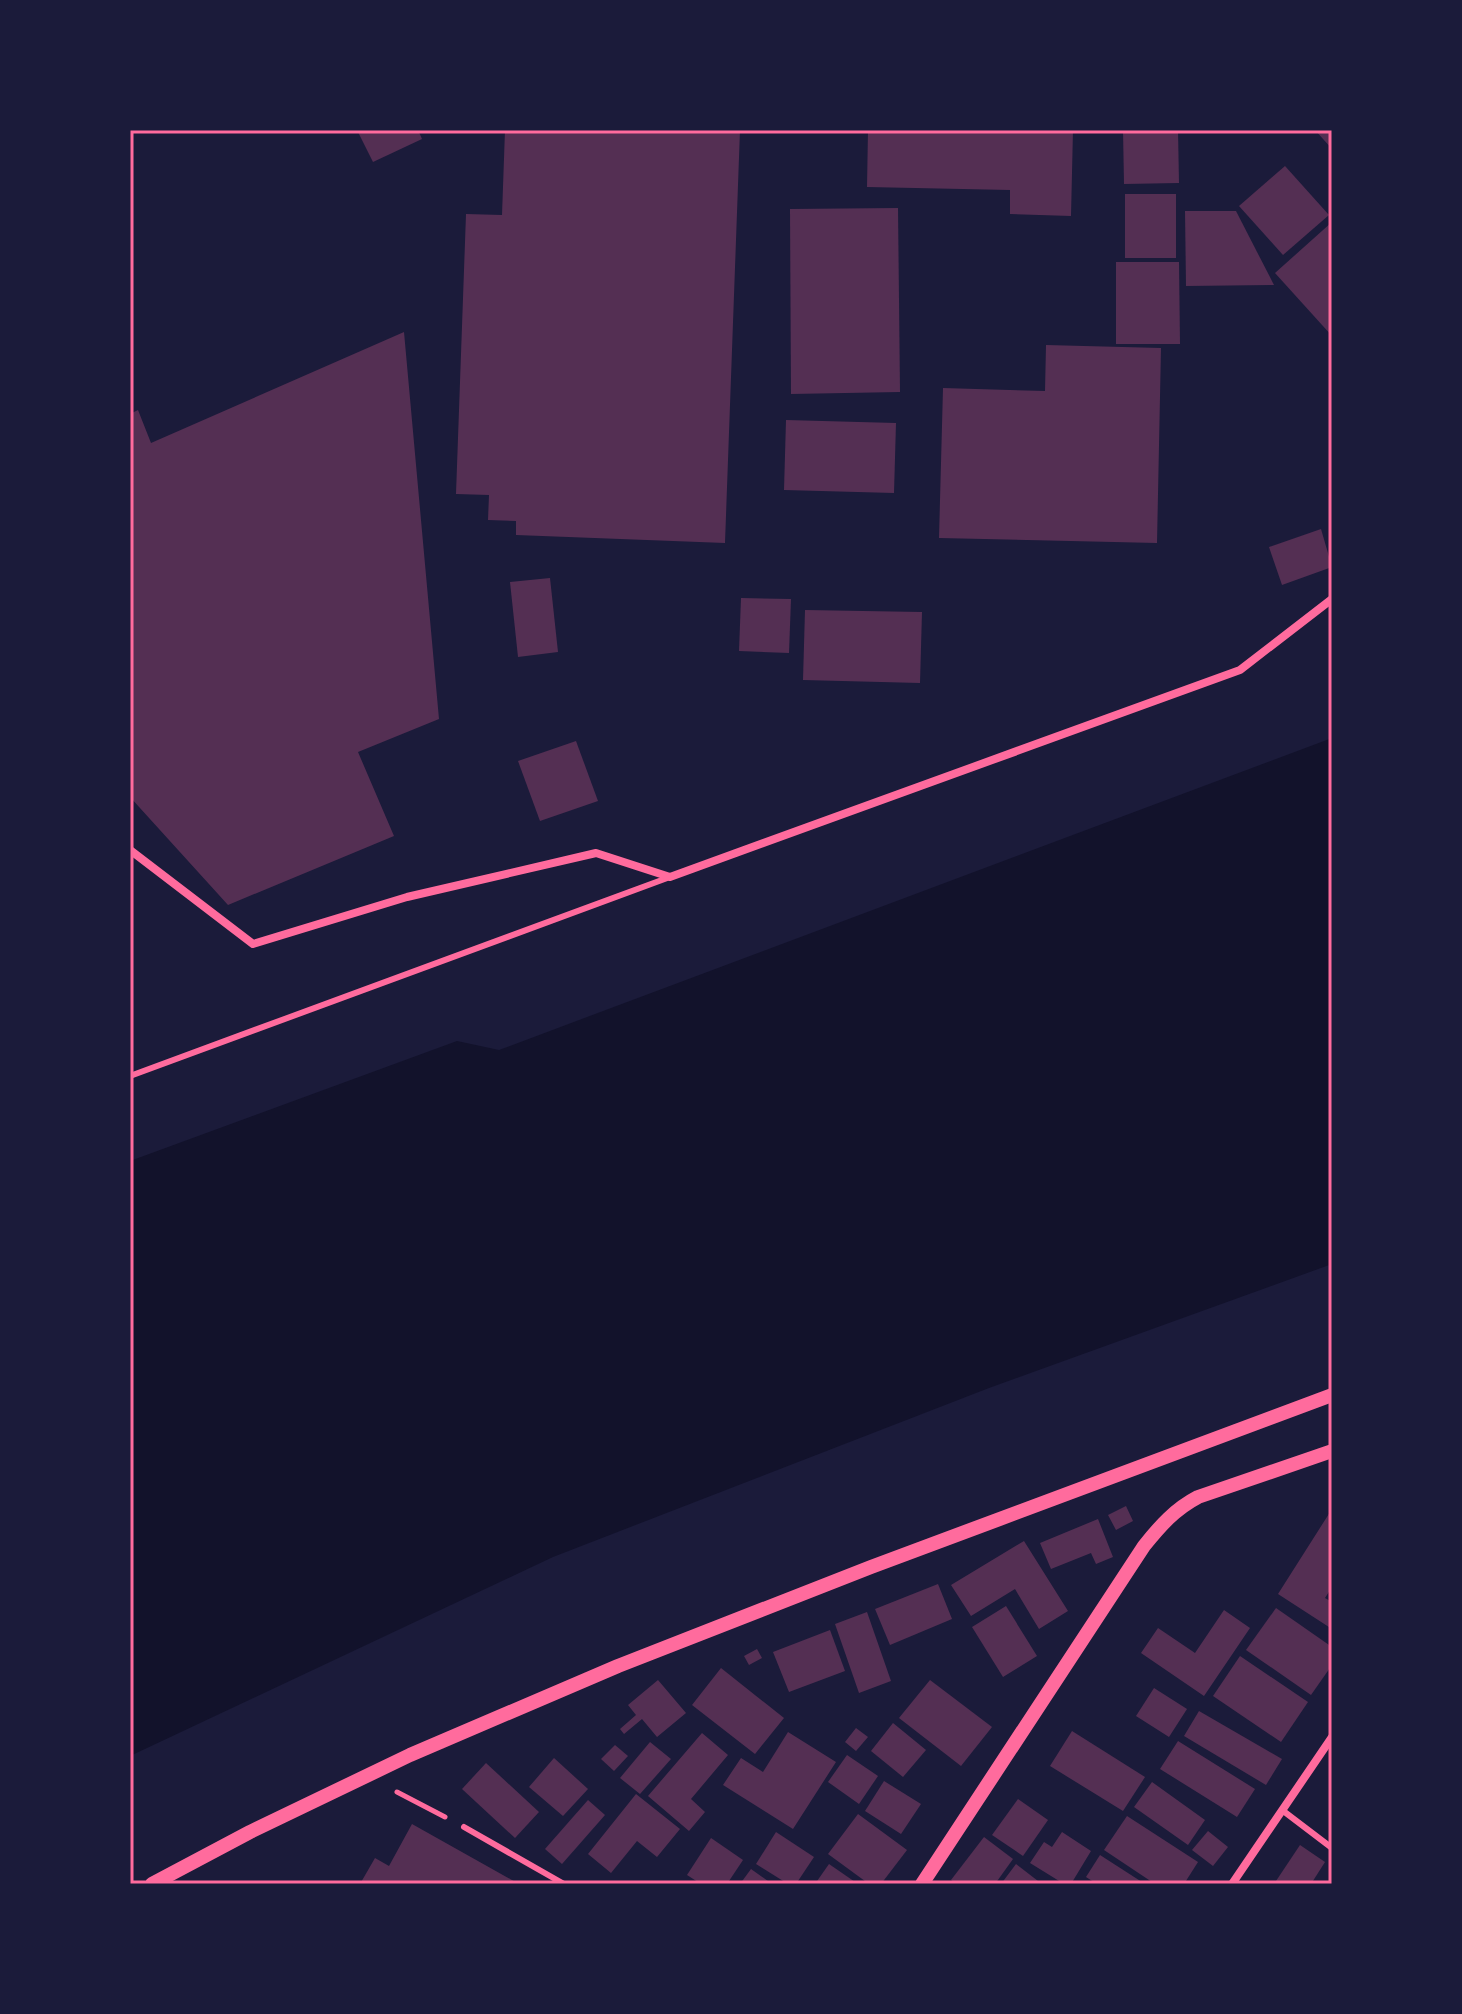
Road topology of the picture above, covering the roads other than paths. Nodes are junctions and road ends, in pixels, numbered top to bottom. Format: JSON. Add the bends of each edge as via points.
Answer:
{"nodes":[{"id":1,"x":1332,"y":599,"type":"edge"},
{"id":2,"x":130,"y":850,"type":"edge"},
{"id":3,"x":670,"y":877,"type":"junction"},
{"id":4,"x":130,"y":1076,"type":"edge"},
{"id":5,"x":1332,"y":1395,"type":"edge"},
{"id":6,"x":1332,"y":1451,"type":"edge"},
{"id":7,"x":1332,"y":1737,"type":"edge"},
{"id":8,"x":1282,"y":1810,"type":"junction"},
{"id":9,"x":464,"y":1827,"type":"road end"},
{"id":10,"x":1332,"y":1848,"type":"edge"},
{"id":11,"x":152,"y":1884,"type":"edge"},
{"id":12,"x":564,"y":1884,"type":"edge"},
{"id":13,"x":922,"y":1884,"type":"edge"},
{"id":14,"x":1232,"y":1884,"type":"edge"}],
"edges":[{"from":1,"to":3,"type":"street","via":[[1240,670]]},
{"from":2,"to":3,"type":"street","via":[[253,944],[407,897],[596,853]]},
{"from":3,"to":4,"type":"lane"},
{"from":5,"to":11,"type":"street","via":[[618,1666],[410,1755]]},
{"from":6,"to":13,"type":"street","via":[[1198,1497],[1162,1523]]},
{"from":7,"to":8,"type":"street"},
{"from":8,"to":10,"type":"lane"},
{"from":8,"to":14,"type":"street"},
{"from":9,"to":12,"type":"lane"}]}
